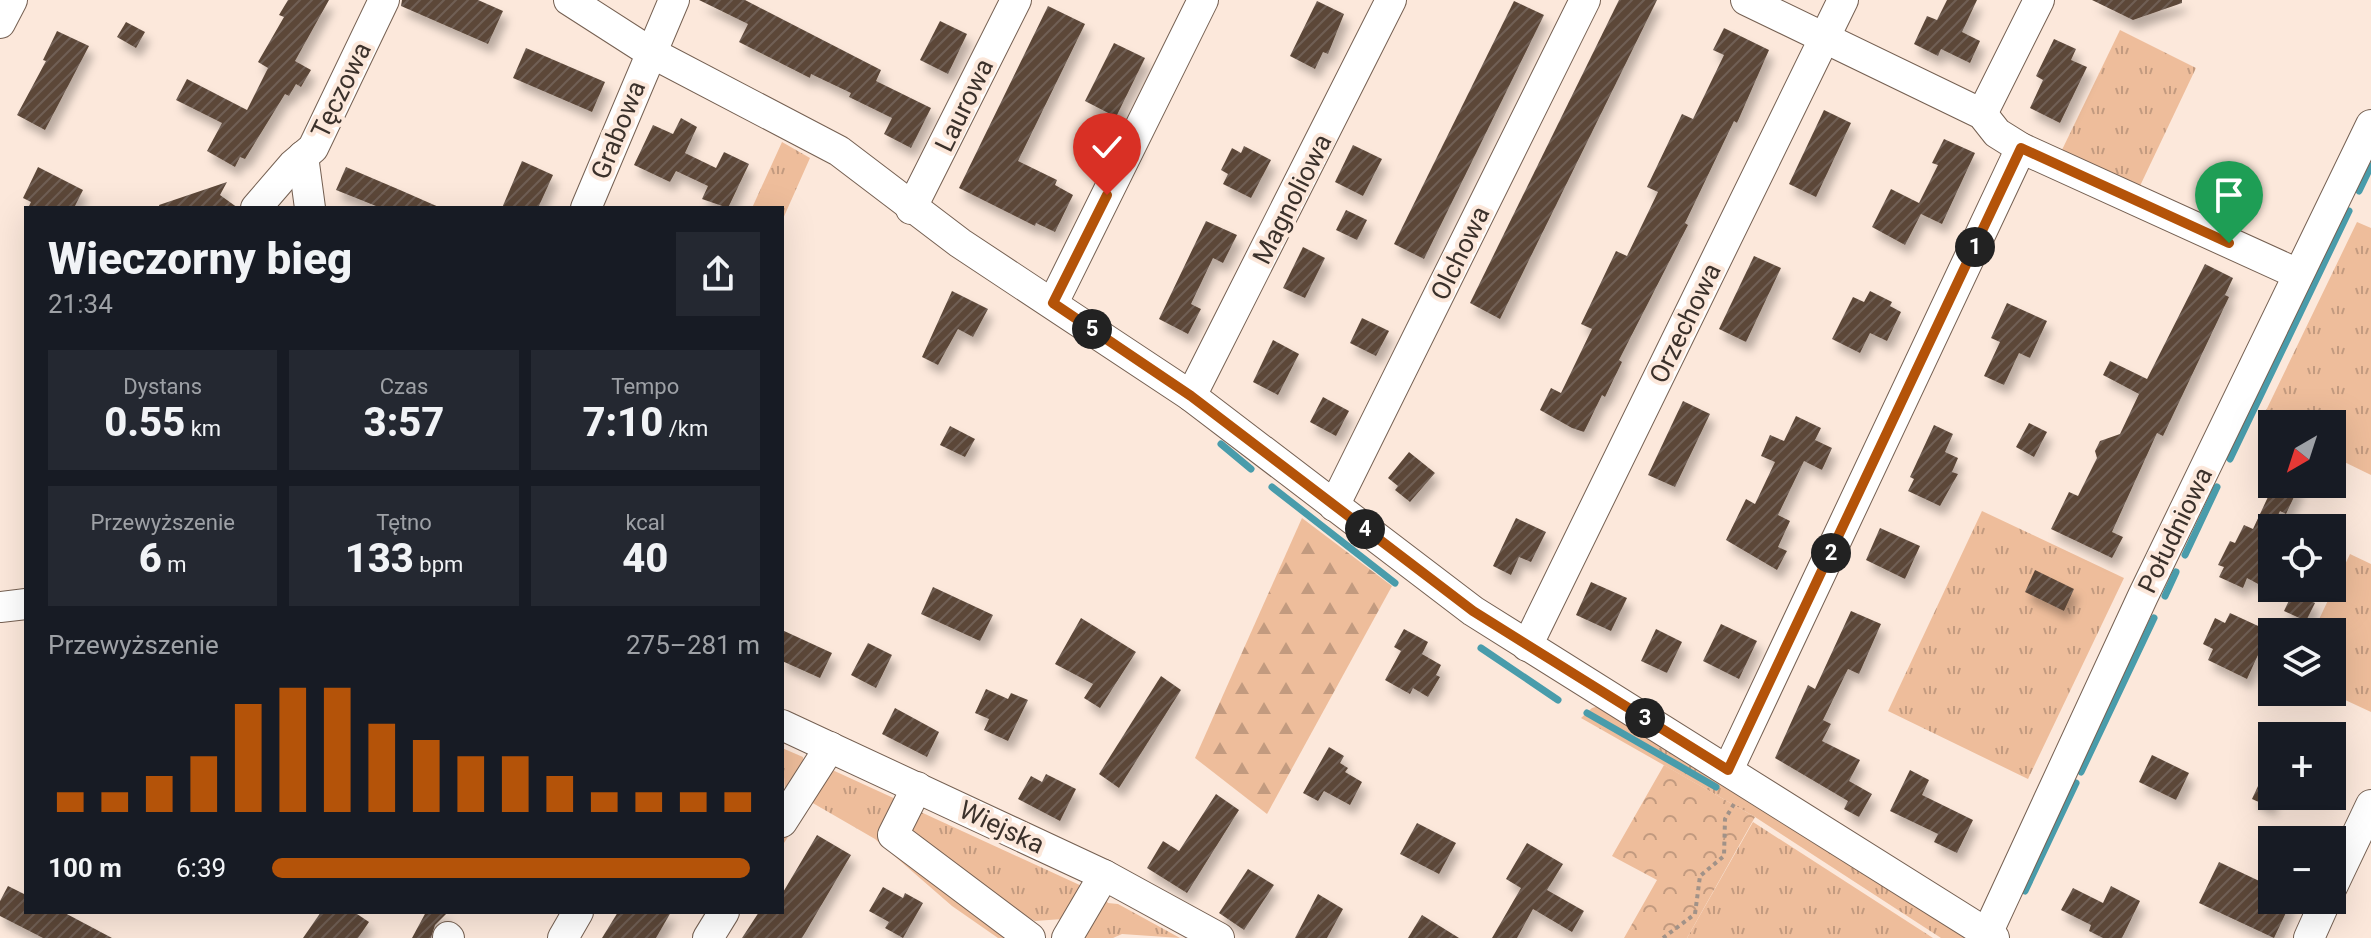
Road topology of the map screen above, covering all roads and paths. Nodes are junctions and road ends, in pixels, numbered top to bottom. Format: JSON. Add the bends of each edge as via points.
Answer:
{"nodes":[{"id":1,"x":12,"y":0,"type":"edge"},
{"id":2,"x":384,"y":0,"type":"edge"},
{"id":3,"x":569,"y":0,"type":"edge"},
{"id":4,"x":674,"y":0,"type":"edge"},
{"id":5,"x":1016,"y":0,"type":"edge"},
{"id":6,"x":1203,"y":0,"type":"edge"},
{"id":7,"x":1391,"y":0,"type":"edge"},
{"id":8,"x":1585,"y":0,"type":"edge"},
{"id":9,"x":1746,"y":0,"type":"edge"},
{"id":10,"x":1843,"y":0,"type":"edge"},
{"id":11,"x":2039,"y":0,"type":"edge"},
{"id":12,"x":0,"y":23,"type":"edge"},
{"id":13,"x":1824,"y":40,"type":"junction"},
{"id":14,"x":650,"y":52,"type":"junction"},
{"id":15,"x":1982,"y":114,"type":"junction"},
{"id":16,"x":2371,"y":125,"type":"edge"},
{"id":17,"x":2021,"y":148,"type":"junction"},
{"id":18,"x":303,"y":156,"type":"junction"},
{"id":19,"x":258,"y":206,"type":"edge"},
{"id":20,"x":310,"y":206,"type":"edge"},
{"id":21,"x":587,"y":206,"type":"edge"},
{"id":22,"x":911,"y":209,"type":"junction"},
{"id":23,"x":2298,"y":274,"type":"junction"},
{"id":24,"x":1053,"y":303,"type":"junction"},
{"id":25,"x":1191,"y":396,"type":"junction"},
{"id":26,"x":1334,"y":506,"type":"junction"},
{"id":27,"x":24,"y":604,"type":"edge"},
{"id":28,"x":0,"y":607,"type":"edge"},
{"id":29,"x":1527,"y":646,"type":"junction"},
{"id":30,"x":784,"y":726,"type":"edge"},
{"id":31,"x":830,"y":747,"type":"junction"},
{"id":32,"x":1737,"y":775,"type":"junction"},
{"id":33,"x":917,"y":787,"type":"junction"},
{"id":34,"x":2371,"y":805,"type":"edge"},
{"id":35,"x":784,"y":819,"type":"edge"},
{"id":36,"x":2346,"y":858,"type":"edge"},
{"id":37,"x":1104,"y":875,"type":"junction"},
{"id":38,"x":577,"y":914,"type":"edge"},
{"id":39,"x":723,"y":914,"type":"edge"},
{"id":40,"x":2320,"y":914,"type":"edge"},
{"id":41,"x":1989,"y":937,"type":"edge"},
{"id":42,"x":563,"y":938,"type":"edge"},
{"id":43,"x":708,"y":938,"type":"edge"},
{"id":44,"x":1030,"y":938,"type":"edge"},
{"id":45,"x":1067,"y":938,"type":"edge"},
{"id":46,"x":1219,"y":938,"type":"edge"},
{"id":47,"x":1663,"y":938,"type":"edge"},
{"id":48,"x":2309,"y":938,"type":"edge"}],
"edges":[{"from":1,"to":12,"type":"street"},
{"from":2,"to":18,"type":"street","name":"Tęczowa","via":[[327,126]]},
{"from":3,"to":14,"type":"street"},
{"from":4,"to":14,"type":"street","name":"Grabowa"},
{"from":5,"to":22,"type":"street","name":"Laurowa"},
{"from":6,"to":24,"type":"street"},
{"from":7,"to":25,"type":"street","name":"Magnoliowa"},
{"from":8,"to":26,"type":"street","name":"Olchowa"},
{"from":9,"to":13,"type":"street"},
{"from":10,"to":13,"type":"street","name":"Orzechowa"},
{"from":11,"to":15,"type":"street"},
{"from":13,"to":15,"type":"street"},
{"from":13,"to":29,"type":"street","name":"Orzechowa"},
{"from":14,"to":21,"type":"street","name":"Grabowa"},
{"from":14,"to":22,"type":"street","via":[[839,151]]},
{"from":15,"to":17,"type":"street","via":[[1997,133]]},
{"from":16,"to":23,"type":"street","name":"Południowa"},
{"from":17,"to":23,"type":"street"},
{"from":17,"to":32,"type":"street"},
{"from":18,"to":19,"type":"street","name":"Tęczowa"},
{"from":18,"to":20,"type":"street"},
{"from":22,"to":24,"type":"street"},
{"from":23,"to":41,"type":"street","name":"Południowa","via":[[2060,773]]},
{"from":24,"to":25,"type":"street"},
{"from":25,"to":26,"type":"street"},
{"from":26,"to":29,"type":"street"},
{"from":27,"to":28,"type":"street"},
{"from":29,"to":32,"type":"street"},
{"from":30,"to":31,"type":"street","name":"Wiejska"},
{"from":31,"to":33,"type":"street","name":"Wiejska"},
{"from":31,"to":35,"type":"street"},
{"from":32,"to":41,"type":"street"},
{"from":32,"to":47,"type":"path","via":[[1725,819],[1724,856],[1700,876],[1695,914]]},
{"from":33,"to":37,"type":"street","name":"Wiejska"},
{"from":33,"to":44,"type":"street","via":[[893,835]]},
{"from":34,"to":36,"type":"street"},
{"from":37,"to":45,"type":"street"},
{"from":37,"to":46,"type":"street","name":"Wiejska"},
{"from":38,"to":42,"type":"street"},
{"from":39,"to":43,"type":"street"},
{"from":40,"to":48,"type":"street"}]}
